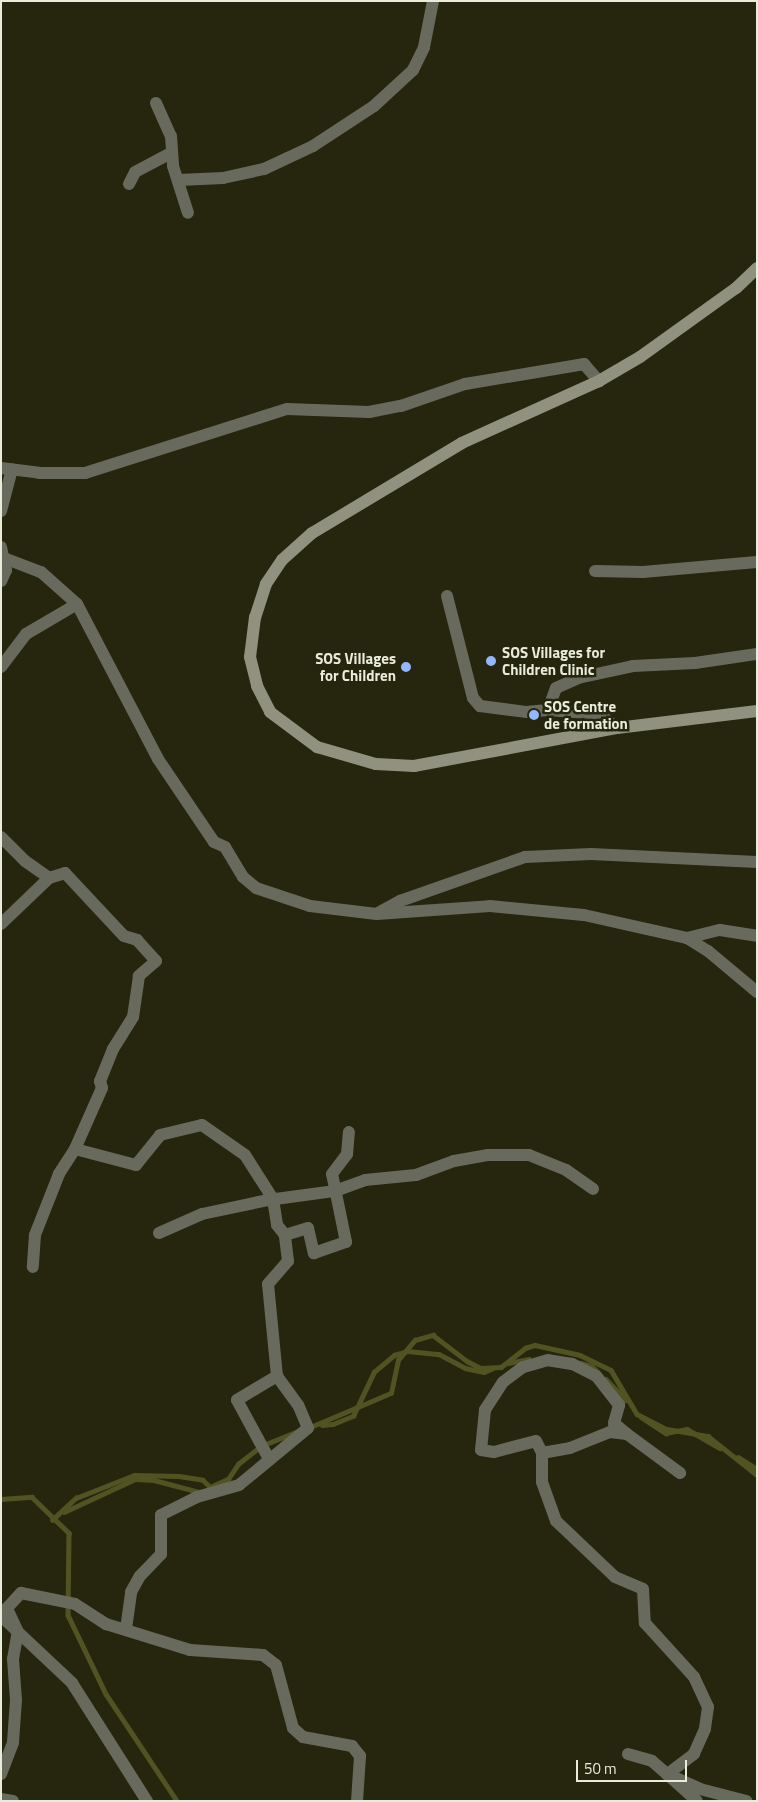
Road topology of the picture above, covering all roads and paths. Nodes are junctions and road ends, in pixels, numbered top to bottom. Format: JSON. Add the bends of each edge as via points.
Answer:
{"nodes":[{"id":1,"x":433,"y":1,"type":"edge"},
{"id":2,"x":156,"y":103,"type":"dead end"},
{"id":3,"x":171,"y":153,"type":"junction"},
{"id":4,"x":179,"y":180,"type":"junction"},
{"id":5,"x":129,"y":184,"type":"dead end"},
{"id":6,"x":188,"y":213,"type":"dead end"},
{"id":7,"x":757,"y":268,"type":"edge"},
{"id":8,"x":599,"y":381,"type":"junction"},
{"id":9,"x":7,"y":469,"type":"edge"},
{"id":10,"x":1,"y":511,"type":"edge"},
{"id":11,"x":3,"y":552,"type":"edge"},
{"id":12,"x":757,"y":562,"type":"edge"},
{"id":13,"x":595,"y":571,"type":"dead end"},
{"id":14,"x":1,"y":581,"type":"edge"},
{"id":15,"x":448,"y":596,"type":"dead end"},
{"id":16,"x":77,"y":604,"type":"junction"},
{"id":17,"x":757,"y":654,"type":"edge"},
{"id":18,"x":1,"y":667,"type":"edge"},
{"id":19,"x":548,"y":710,"type":"junction"},
{"id":20,"x":757,"y":711,"type":"edge"},
{"id":21,"x":616,"y":728,"type":"junction"},
{"id":22,"x":1,"y":837,"type":"edge"},
{"id":23,"x":757,"y":862,"type":"edge"},
{"id":24,"x":48,"y":878,"type":"junction"},
{"id":25,"x":377,"y":914,"type":"junction"},
{"id":26,"x":1,"y":924,"type":"edge"},
{"id":27,"x":757,"y":936,"type":"edge"},
{"id":28,"x":687,"y":938,"type":"junction"},
{"id":29,"x":757,"y":992,"type":"edge"},
{"id":30,"x":349,"y":1132,"type":"dead end"},
{"id":31,"x":75,"y":1149,"type":"junction"},
{"id":32,"x":593,"y":1189,"type":"dead end"},
{"id":33,"x":335,"y":1191,"type":"junction"},
{"id":34,"x":273,"y":1199,"type":"junction"},
{"id":35,"x":159,"y":1233,"type":"dead end"},
{"id":36,"x":285,"y":1235,"type":"junction"},
{"id":37,"x":33,"y":1267,"type":"dead end"},
{"id":38,"x":277,"y":1376,"type":"junction"},
{"id":39,"x":627,"y":1434,"type":"junction"},
{"id":40,"x":542,"y":1453,"type":"junction"},
{"id":41,"x":269,"y":1460,"type":"junction"},
{"id":42,"x":680,"y":1473,"type":"dead end"},
{"id":43,"x":1,"y":1616,"type":"edge"},
{"id":44,"x":126,"y":1629,"type":"junction"},
{"id":45,"x":18,"y":1632,"type":"junction"},
{"id":46,"x":628,"y":1754,"type":"dead end"},
{"id":47,"x":1,"y":1774,"type":"edge"},
{"id":48,"x":667,"y":1774,"type":"junction"},
{"id":49,"x":1,"y":1798,"type":"edge"},
{"id":50,"x":730,"y":1798,"type":"edge"},
{"id":51,"x":13,"y":1801,"type":"edge"},
{"id":52,"x":147,"y":1801,"type":"edge"},
{"id":53,"x":357,"y":1801,"type":"edge"},
{"id":54,"x":697,"y":1801,"type":"edge"},
{"id":55,"x":746,"y":1801,"type":"edge"}],
"edges":[{"from":1,"to":4,"type":"street","via":[[424,47],[413,70],[374,106],[313,146],[264,169],[223,178]]},
{"from":2,"to":3,"type":"street","via":[[171,136]]},
{"from":3,"to":4,"type":"street"},
{"from":3,"to":5,"type":"street","via":[[135,172]]},
{"from":4,"to":6,"type":"street"},
{"from":7,"to":8,"type":"street","via":[[697,317]]},
{"from":8,"to":9,"type":"street","via":[[584,364],[465,384],[401,406],[369,412],[287,409],[85,473]]},
{"from":8,"to":21,"type":"street","via":[[462,443],[312,533],[282,560],[266,584],[255,617],[250,657],[257,686],[270,712],[317,747],[376,764],[414,766],[462,759]]},
{"from":9,"to":10,"type":"street"},
{"from":11,"to":14,"type":"street","via":[[6,570]]},
{"from":11,"to":16,"type":"street","via":[[41,572]]},
{"from":12,"to":13,"type":"street","via":[[643,572]]},
{"from":15,"to":19,"type":"street","via":[[474,698],[480,706],[526,712]]},
{"from":16,"to":18,"type":"street","via":[[26,634]]},
{"from":16,"to":25,"type":"street","via":[[158,759],[214,842],[225,847],[243,877],[256,888],[310,906]]},
{"from":17,"to":19,"type":"street","via":[[695,663],[633,666],[578,678],[556,688]]},
{"from":19,"to":21,"type":"street","via":[[598,714]]},
{"from":20,"to":21,"type":"street"},
{"from":22,"to":24,"type":"street"},
{"from":23,"to":25,"type":"street","via":[[591,854],[525,858],[400,901]]},
{"from":24,"to":26,"type":"street"},
{"from":24,"to":31,"type":"street","via":[[65,873],[124,936],[137,940],[156,961],[140,976],[133,1017],[113,1048],[100,1082],[102,1088]]},
{"from":25,"to":28,"type":"street","via":[[490,906],[584,915]]},
{"from":27,"to":28,"type":"street","via":[[720,930]]},
{"from":28,"to":29,"type":"street","via":[[708,951]]},
{"from":30,"to":33,"type":"street","via":[[347,1154],[332,1174]]},
{"from":31,"to":34,"type":"street","via":[[136,1164],[160,1135],[202,1125],[245,1155]]},
{"from":31,"to":37,"type":"street","via":[[59,1174],[35,1235]]},
{"from":32,"to":33,"type":"street","via":[[566,1170],[529,1155],[488,1155],[454,1161],[416,1175],[365,1180]]},
{"from":33,"to":34,"type":"street"},
{"from":33,"to":36,"type":"street","via":[[346,1242],[314,1253],[308,1228]]},
{"from":34,"to":35,"type":"street","via":[[202,1214]]},
{"from":34,"to":36,"type":"street","via":[[277,1225]]},
{"from":36,"to":38,"type":"street","via":[[288,1261],[268,1284]]},
{"from":38,"to":41,"type":"street","via":[[298,1404],[308,1428]]},
{"from":38,"to":41,"type":"street","via":[[237,1400]]},
{"from":39,"to":40,"type":"street","via":[[610,1432],[570,1448]]},
{"from":39,"to":40,"type":"street","via":[[614,1423],[619,1405],[596,1376],[572,1364],[548,1360],[522,1367],[503,1382],[482,1420],[482,1450],[494,1452],[536,1441]]},
{"from":39,"to":42,"type":"street"},
{"from":40,"to":48,"type":"street","via":[[542,1482],[556,1521],[615,1577],[643,1589],[645,1623],[694,1677],[708,1707],[705,1730],[694,1754]]},
{"from":41,"to":44,"type":"street","via":[[238,1485],[197,1497],[161,1515],[161,1554],[130,1592]]},
{"from":43,"to":45,"type":"street"},
{"from":44,"to":45,"type":"street","via":[[106,1624],[75,1604],[21,1593],[7,1608]]},
{"from":44,"to":53,"type":"street","via":[[190,1650],[263,1654],[276,1665],[293,1728],[303,1736],[352,1746],[360,1756]]},
{"from":45,"to":47,"type":"street","via":[[13,1659],[16,1700],[12,1742]]},
{"from":45,"to":52,"type":"street","via":[[72,1682]]},
{"from":46,"to":48,"type":"street","via":[[652,1761]]},
{"from":48,"to":50,"type":"street"},
{"from":48,"to":54,"type":"street"},
{"from":49,"to":51,"type":"street"},
{"from":50,"to":55,"type":"street"}]}
